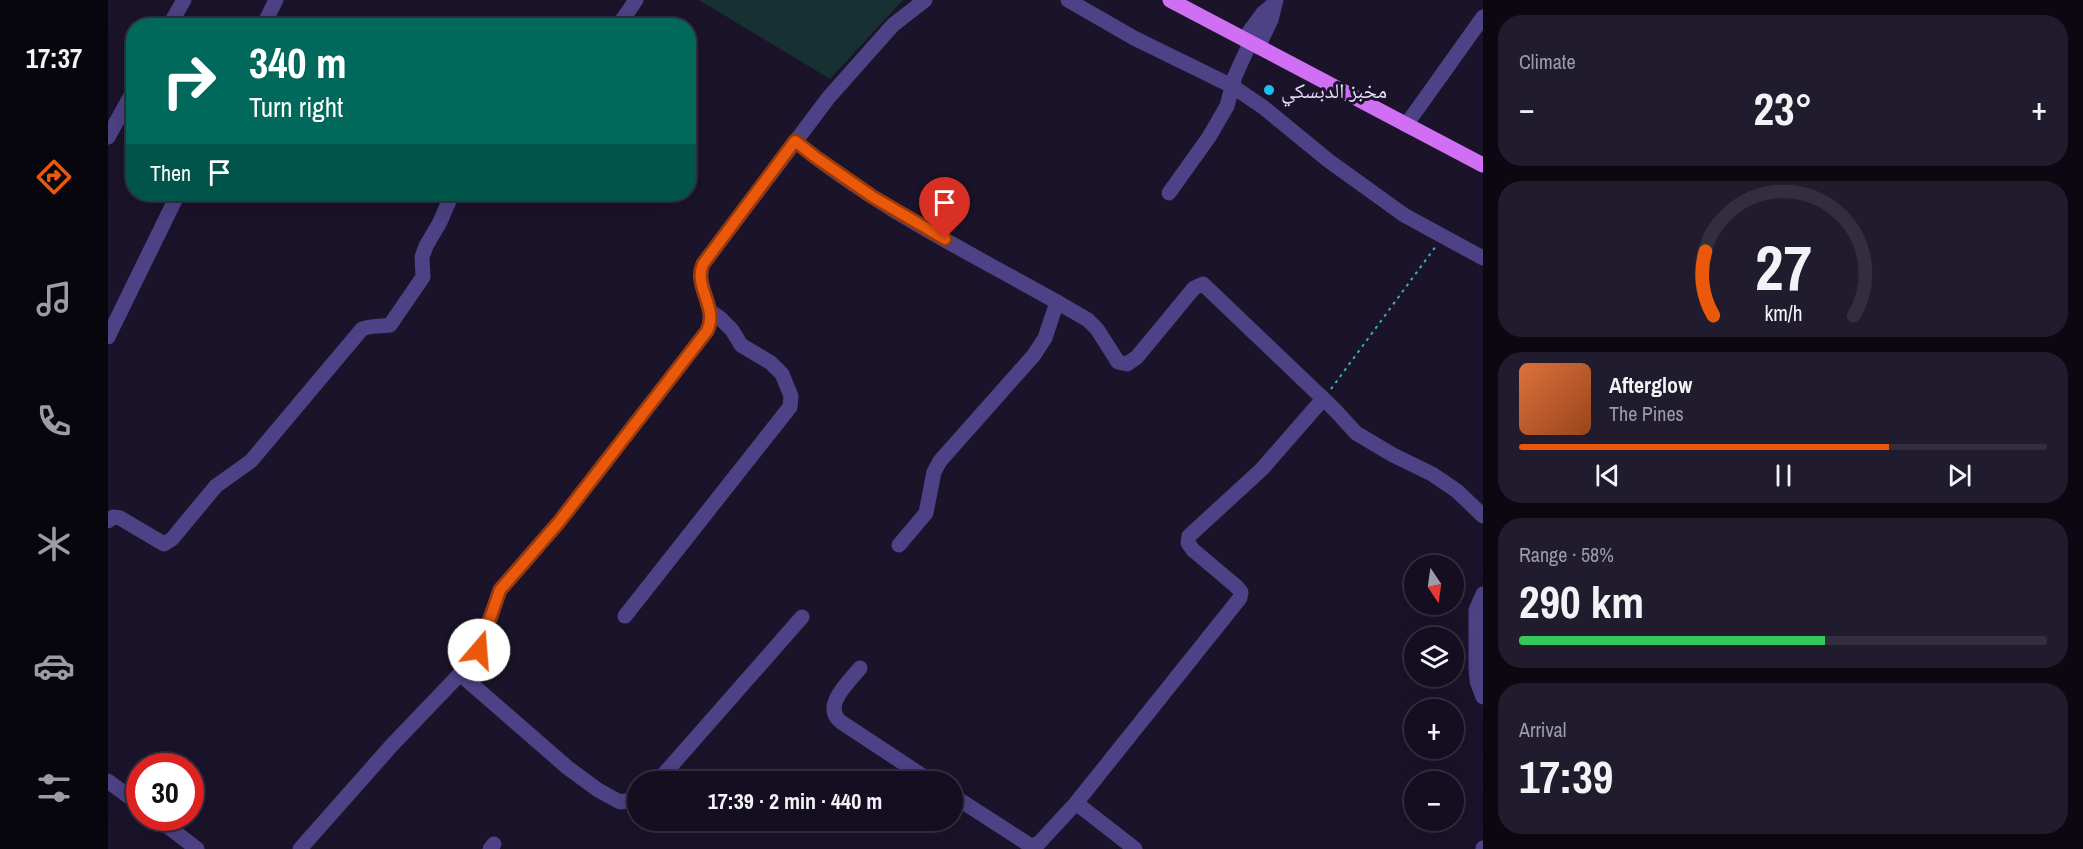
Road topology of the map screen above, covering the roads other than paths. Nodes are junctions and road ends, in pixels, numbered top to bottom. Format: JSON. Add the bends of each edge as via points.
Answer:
{"nodes":[{"id":1,"x":184,"y":0,"type":"edge"},
{"id":2,"x":276,"y":0,"type":"edge"},
{"id":3,"x":636,"y":0,"type":"edge"},
{"id":4,"x":925,"y":0,"type":"edge"},
{"id":5,"x":1068,"y":0,"type":"edge"},
{"id":6,"x":1170,"y":0,"type":"edge"},
{"id":7,"x":1276,"y":2,"type":"edge"},
{"id":8,"x":1483,"y":17,"type":"edge"},
{"id":9,"x":174,"y":18,"type":"edge"},
{"id":10,"x":267,"y":18,"type":"edge"},
{"id":11,"x":624,"y":18,"type":"edge"},
{"id":12,"x":1251,"y":43,"type":"junction"},
{"id":13,"x":1232,"y":86,"type":"junction"},
{"id":14,"x":126,"y":104,"type":"edge"},
{"id":15,"x":1406,"y":125,"type":"junction"},
{"id":16,"x":108,"y":137,"type":"edge"},
{"id":17,"x":795,"y":141,"type":"junction"},
{"id":18,"x":1483,"y":165,"type":"edge"},
{"id":19,"x":1169,"y":193,"type":"dead end"},
{"id":20,"x":175,"y":201,"type":"edge"},
{"id":21,"x":449,"y":201,"type":"edge"},
{"id":22,"x":1483,"y":258,"type":"edge"},
{"id":23,"x":1057,"y":302,"type":"junction"},
{"id":24,"x":711,"y":312,"type":"junction"},
{"id":25,"x":108,"y":337,"type":"edge"},
{"id":26,"x":1323,"y":399,"type":"junction"},
{"id":27,"x":1483,"y":516,"type":"edge"},
{"id":28,"x":108,"y":521,"type":"edge"},
{"id":29,"x":899,"y":545,"type":"dead end"},
{"id":30,"x":1483,"y":594,"type":"edge"},
{"id":31,"x":625,"y":616,"type":"dead end"},
{"id":32,"x":802,"y":617,"type":"dead end"},
{"id":33,"x":860,"y":668,"type":"dead end"},
{"id":34,"x":460,"y":674,"type":"junction"},
{"id":35,"x":1483,"y":697,"type":"edge"},
{"id":36,"x":667,"y":771,"type":"edge"},
{"id":37,"x":916,"y":771,"type":"edge"},
{"id":38,"x":108,"y":781,"type":"edge"},
{"id":39,"x":126,"y":794,"type":"edge"},
{"id":40,"x":627,"y":801,"type":"edge"},
{"id":41,"x":963,"y":802,"type":"edge"},
{"id":42,"x":1076,"y":802,"type":"junction"},
{"id":43,"x":174,"y":831,"type":"edge"},
{"id":44,"x":197,"y":849,"type":"edge"},
{"id":45,"x":300,"y":849,"type":"edge"},
{"id":46,"x":1135,"y":849,"type":"edge"}],
"edges":[{"from":1,"to":9,"type":"street"},
{"from":2,"to":10,"type":"street"},
{"from":3,"to":11,"type":"street"},
{"from":4,"to":17,"type":"street","via":[[893,25]]},
{"from":5,"to":13,"type":"street","via":[[1134,38]]},
{"from":6,"to":12,"type":"main road"},
{"from":7,"to":12,"type":"street","via":[[1271,20]]},
{"from":8,"to":15,"type":"street"},
{"from":12,"to":13,"type":"street"},
{"from":12,"to":15,"type":"main road"},
{"from":13,"to":19,"type":"street","via":[[1227,106],[1209,137]]},
{"from":13,"to":22,"type":"street","via":[[1418,224]]},
{"from":14,"to":16,"type":"street"},
{"from":15,"to":18,"type":"main road"},
{"from":17,"to":23,"type":"street","via":[[910,220]]},
{"from":17,"to":24,"type":"street","via":[[703,264],[700,275]]},
{"from":20,"to":25,"type":"street"},
{"from":21,"to":28,"type":"street","via":[[422,257],[423,277],[398,316],[390,325],[362,329],[251,461],[216,486],[172,538],[164,544],[120,518]]},
{"from":23,"to":26,"type":"street","via":[[1089,320],[1118,362],[1127,364],[1194,288],[1203,284]]},
{"from":23,"to":29,"type":"street","via":[[1045,338],[1034,355],[940,461],[926,513]]},
{"from":24,"to":31,"type":"street","via":[[749,352],[771,363],[782,374],[791,396],[790,407]]},
{"from":24,"to":34,"type":"street","via":[[709,327],[699,342],[559,522],[500,590],[479,650]]},
{"from":26,"to":27,"type":"street","via":[[1356,433],[1432,474]]},
{"from":26,"to":42,"type":"street","via":[[1262,470],[1189,536],[1193,550],[1238,587],[1240,598]]},
{"from":30,"to":35,"type":"street","via":[[1476,610],[1476,668]]},
{"from":32,"to":36,"type":"street"},
{"from":33,"to":37,"type":"street","via":[[834,703],[835,717]]},
{"from":34,"to":40,"type":"street","via":[[567,768],[598,790],[621,802]]},
{"from":34,"to":45,"type":"street"},
{"from":38,"to":39,"type":"street"},
{"from":41,"to":42,"type":"street","via":[[1031,846],[1039,843]]},
{"from":42,"to":46,"type":"street"},
{"from":43,"to":44,"type":"street"}]}
